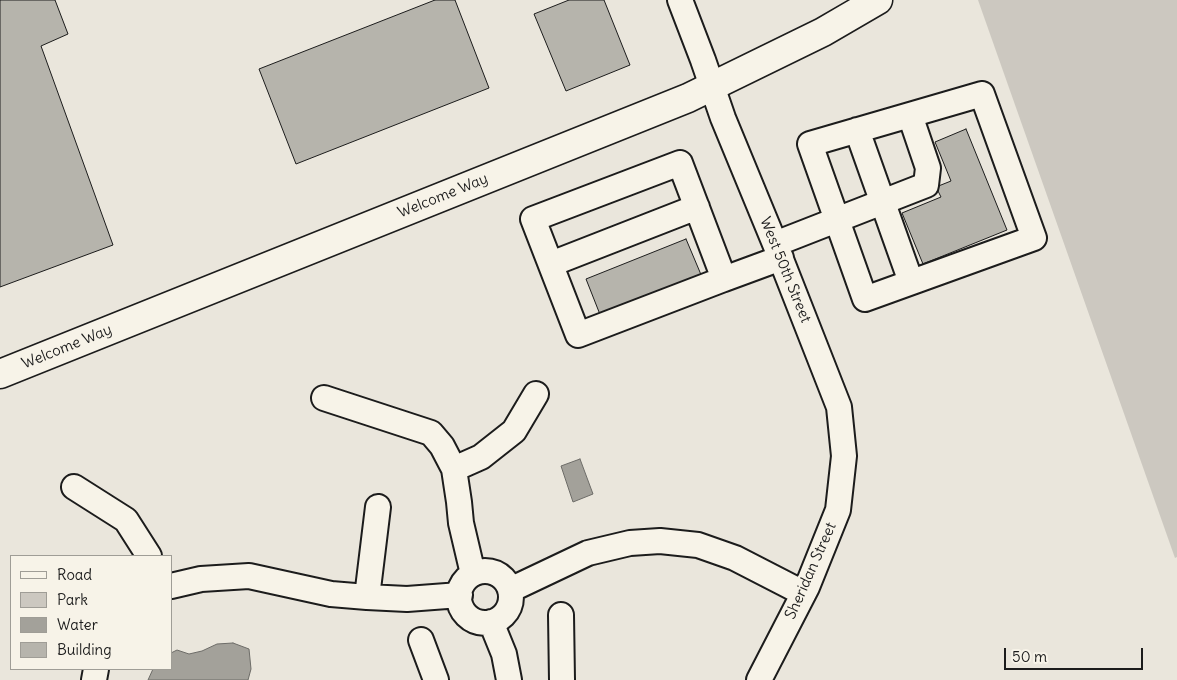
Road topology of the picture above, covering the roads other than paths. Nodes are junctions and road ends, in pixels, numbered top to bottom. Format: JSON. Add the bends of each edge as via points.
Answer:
{"nodes":[{"id":1,"x":680,"y":0,"type":"edge"},
{"id":2,"x":878,"y":0,"type":"edge"},
{"id":3,"x":712,"y":87,"type":"junction"},
{"id":4,"x":910,"y":115,"type":"junction"},
{"id":5,"x":857,"y":130,"type":"junction"},
{"id":6,"x":697,"y":207,"type":"junction"},
{"id":7,"x":886,"y":212,"type":"junction"},
{"id":8,"x":836,"y":220,"type":"junction"},
{"id":9,"x":778,"y":251,"type":"junction"},
{"id":10,"x":550,"y":264,"type":"junction"},
{"id":11,"x":724,"y":279,"type":"junction"},
{"id":12,"x":910,"y":280,"type":"junction"},
{"id":13,"x":0,"y":374,"type":"edge"},
{"id":14,"x":536,"y":394,"type":"dead end"},
{"id":15,"x":324,"y":398,"type":"dead end"},
{"id":16,"x":844,"y":456,"type":"joint"},
{"id":17,"x":454,"y":469,"type":"junction"},
{"id":18,"x":74,"y":487,"type":"dead end"},
{"id":19,"x":378,"y":507,"type":"dead end"},
{"id":20,"x":148,"y":555,"type":"edge"},
{"id":21,"x":473,"y":574,"type":"junction"},
{"id":22,"x":172,"y":586,"type":"edge"},
{"id":23,"x":510,"y":590,"type":"junction"},
{"id":24,"x":803,"y":594,"type":"junction"},
{"id":25,"x":460,"y":595,"type":"junction"},
{"id":26,"x":367,"y":597,"type":"junction"},
{"id":27,"x":561,"y":615,"type":"dead end"},
{"id":28,"x":491,"y":622,"type":"junction"},
{"id":29,"x":421,"y":640,"type":"dead end"},
{"id":30,"x":436,"y":680,"type":"edge"},
{"id":31,"x":509,"y":680,"type":"edge"},
{"id":32,"x":562,"y":680,"type":"edge"},
{"id":33,"x":758,"y":680,"type":"edge"}],
"edges":[{"from":1,"to":3,"type":"street","name":"West 50th Street"},
{"from":2,"to":3,"type":"highway","name":"Welcome Way","via":[[823,32]]},
{"from":3,"to":9,"type":"street","name":"West 50th Street"},
{"from":3,"to":13,"type":"highway","name":"Welcome Way"},
{"from":4,"to":5,"type":"street"},
{"from":4,"to":7,"type":"street","via":[[928,168],[926,185]]},
{"from":4,"to":12,"type":"street","via":[[982,94],[1034,238]]},
{"from":5,"to":7,"type":"street"},
{"from":5,"to":8,"type":"street","via":[[810,144]]},
{"from":6,"to":10,"type":"street"},
{"from":6,"to":10,"type":"street","via":[[680,163],[533,219]]},
{"from":6,"to":11,"type":"street"},
{"from":7,"to":8,"type":"street"},
{"from":7,"to":12,"type":"street"},
{"from":8,"to":9,"type":"street"},
{"from":8,"to":12,"type":"street","via":[[865,298]]},
{"from":9,"to":11,"type":"street"},
{"from":9,"to":16,"type":"street","name":"West 50th Street","via":[[839,407]]},
{"from":10,"to":11,"type":"street","via":[[578,335]]},
{"from":14,"to":17,"type":"street","via":[[514,431],[481,457]]},
{"from":15,"to":17,"type":"street","via":[[430,433],[442,446]]},
{"from":16,"to":24,"type":"street","name":"Sheridan Street","via":[[838,510]]},
{"from":17,"to":21,"type":"street","via":[[461,523]]},
{"from":18,"to":20,"type":"street","via":[[126,520]]},
{"from":19,"to":26,"type":"street"},
{"from":21,"to":23,"type":"street","via":[[480,571],[496,573]]},
{"from":21,"to":25,"type":"street","via":[[466,579]]},
{"from":22,"to":26,"type":"street","via":[[201,579],[249,576],[330,594]]},
{"from":23,"to":24,"type":"street","via":[[588,553],[630,543],[660,541],[698,545],[735,558]]},
{"from":23,"to":28,"type":"street","via":[[509,607],[499,619]]},
{"from":24,"to":33,"type":"street","name":"Sheridan Street"},
{"from":25,"to":26,"type":"street"},
{"from":25,"to":28,"type":"street","via":[[463,610],[469,616],[475,621]]},
{"from":27,"to":32,"type":"street"},
{"from":28,"to":31,"type":"street","via":[[504,654]]},
{"from":29,"to":30,"type":"street"}]}
